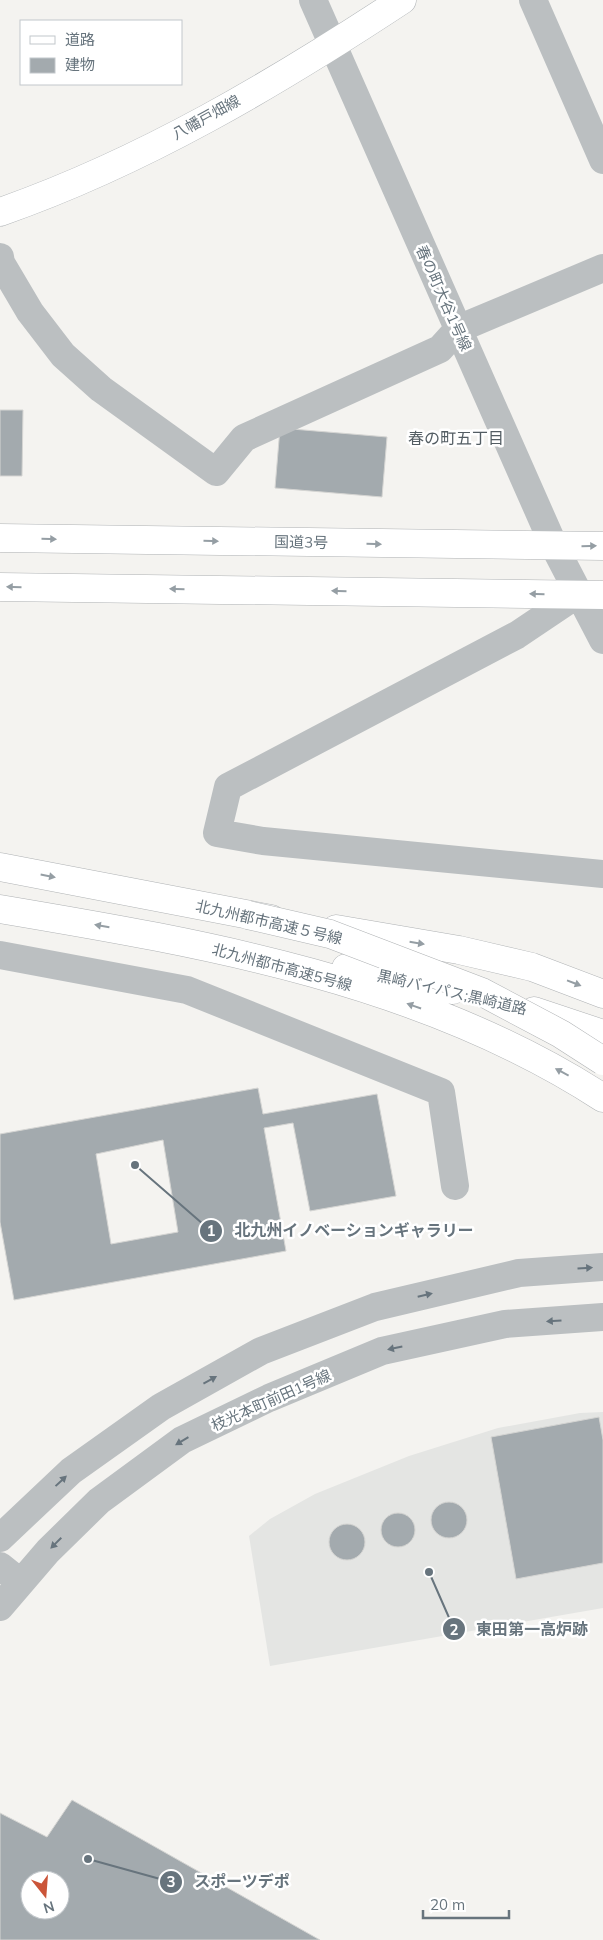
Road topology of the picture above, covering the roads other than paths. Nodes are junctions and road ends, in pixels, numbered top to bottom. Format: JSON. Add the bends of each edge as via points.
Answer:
{"nodes":[{"id":1,"x":313,"y":0,"type":"edge"},
{"id":2,"x":402,"y":0,"type":"edge"},
{"id":3,"x":533,"y":0,"type":"edge"},
{"id":4,"x":332,"y":46,"type":"junction"},
{"id":5,"x":603,"y":160,"type":"edge"},
{"id":6,"x":0,"y":212,"type":"edge"},
{"id":7,"x":0,"y":257,"type":"edge"},
{"id":8,"x":603,"y":268,"type":"edge"},
{"id":9,"x":458,"y":329,"type":"junction"},
{"id":10,"x":0,"y":538,"type":"edge"},
{"id":11,"x":554,"y":546,"type":"junction"},
{"id":12,"x":603,"y":546,"type":"edge"},
{"id":13,"x":0,"y":587,"type":"edge"},
{"id":14,"x":591,"y":594,"type":"edge"},
{"id":15,"x":603,"y":640,"type":"edge"},
{"id":16,"x":0,"y":867,"type":"edge"},
{"id":17,"x":603,"y":874,"type":"edge"},
{"id":18,"x":0,"y":908,"type":"edge"},
{"id":19,"x":248,"y":915,"type":"junction"},
{"id":20,"x":150,"y":934,"type":"junction"},
{"id":21,"x":0,"y":954,"type":"edge"},
{"id":22,"x":603,"y":994,"type":"edge"},
{"id":23,"x":603,"y":1034,"type":"edge"},
{"id":24,"x":603,"y":1061,"type":"edge"},
{"id":25,"x":603,"y":1098,"type":"edge"},
{"id":26,"x":455,"y":1186,"type":"dead end"},
{"id":27,"x":603,"y":1266,"type":"edge"},
{"id":28,"x":603,"y":1317,"type":"edge"},
{"id":29,"x":0,"y":1538,"type":"edge"},
{"id":30,"x":10,"y":1574,"type":"edge"},
{"id":31,"x":0,"y":1607,"type":"edge"}],
"edges":[{"from":1,"to":4,"type":"street","name":"春の町大谷1号線"},
{"from":2,"to":4,"type":"main road","name":"八幡戸畑線"},
{"from":3,"to":5,"type":"street"},
{"from":4,"to":6,"type":"main road","name":"八幡戸畑線","via":[[196,124],[94,175]]},
{"from":4,"to":9,"type":"street","name":"春の町大谷1号線"},
{"from":7,"to":9,"type":"street","via":[[30,312],[63,355],[101,389],[216,472],[244,438],[440,349]]},
{"from":8,"to":9,"type":"street"},
{"from":9,"to":11,"type":"street","name":"春の町大谷1号線"},
{"from":10,"to":11,"type":"main road","name":"国道3号","one_way":true},
{"from":11,"to":12,"type":"main road","name":"国道3号","one_way":true},
{"from":11,"to":14,"type":"street","name":"春の町大谷1号線"},
{"from":14,"to":13,"type":"main road","one_way":true},
{"from":14,"to":15,"type":"street","name":"春の町大谷1号線"},
{"from":14,"to":17,"type":"street","via":[[228,787],[216,833],[263,841]]},
{"from":16,"to":19,"type":"main road","name":"北九州都市高速５号線","one_way":true},
{"from":20,"to":18,"type":"main road","name":"北九州都市高速5号線","one_way":true},
{"from":19,"to":22,"type":"main road","one_way":true,"bridge":true,"via":[[459,950],[532,966]]},
{"from":19,"to":24,"type":"main road","name":"北九州都市高速５号線","bridge":true,"via":[[330,934],[482,992],[561,1034]]},
{"from":20,"to":23,"type":"main road","name":"黒崎バイパス;黒崎道路","bridge":true,"via":[[400,978],[516,1005]]},
{"from":25,"to":20,"type":"main road","name":"北九州都市高速5号線","one_way":true,"via":[[567,1074],[504,1042],[434,1013],[322,974]]},
{"from":21,"to":26,"type":"street","via":[[186,990],[441,1092]]},
{"from":29,"to":27,"type":"street","one_way":true,"via":[[71,1471],[160,1407],[261,1351],[375,1307],[519,1273]]},
{"from":28,"to":30,"type":"street","name":"枝光本町前田1号線","one_way":true,"via":[[505,1324],[382,1351],[269,1398],[182,1440],[99,1501]]},
{"from":30,"to":31,"type":"street","name":"枝光本町前田1号線"}]}
